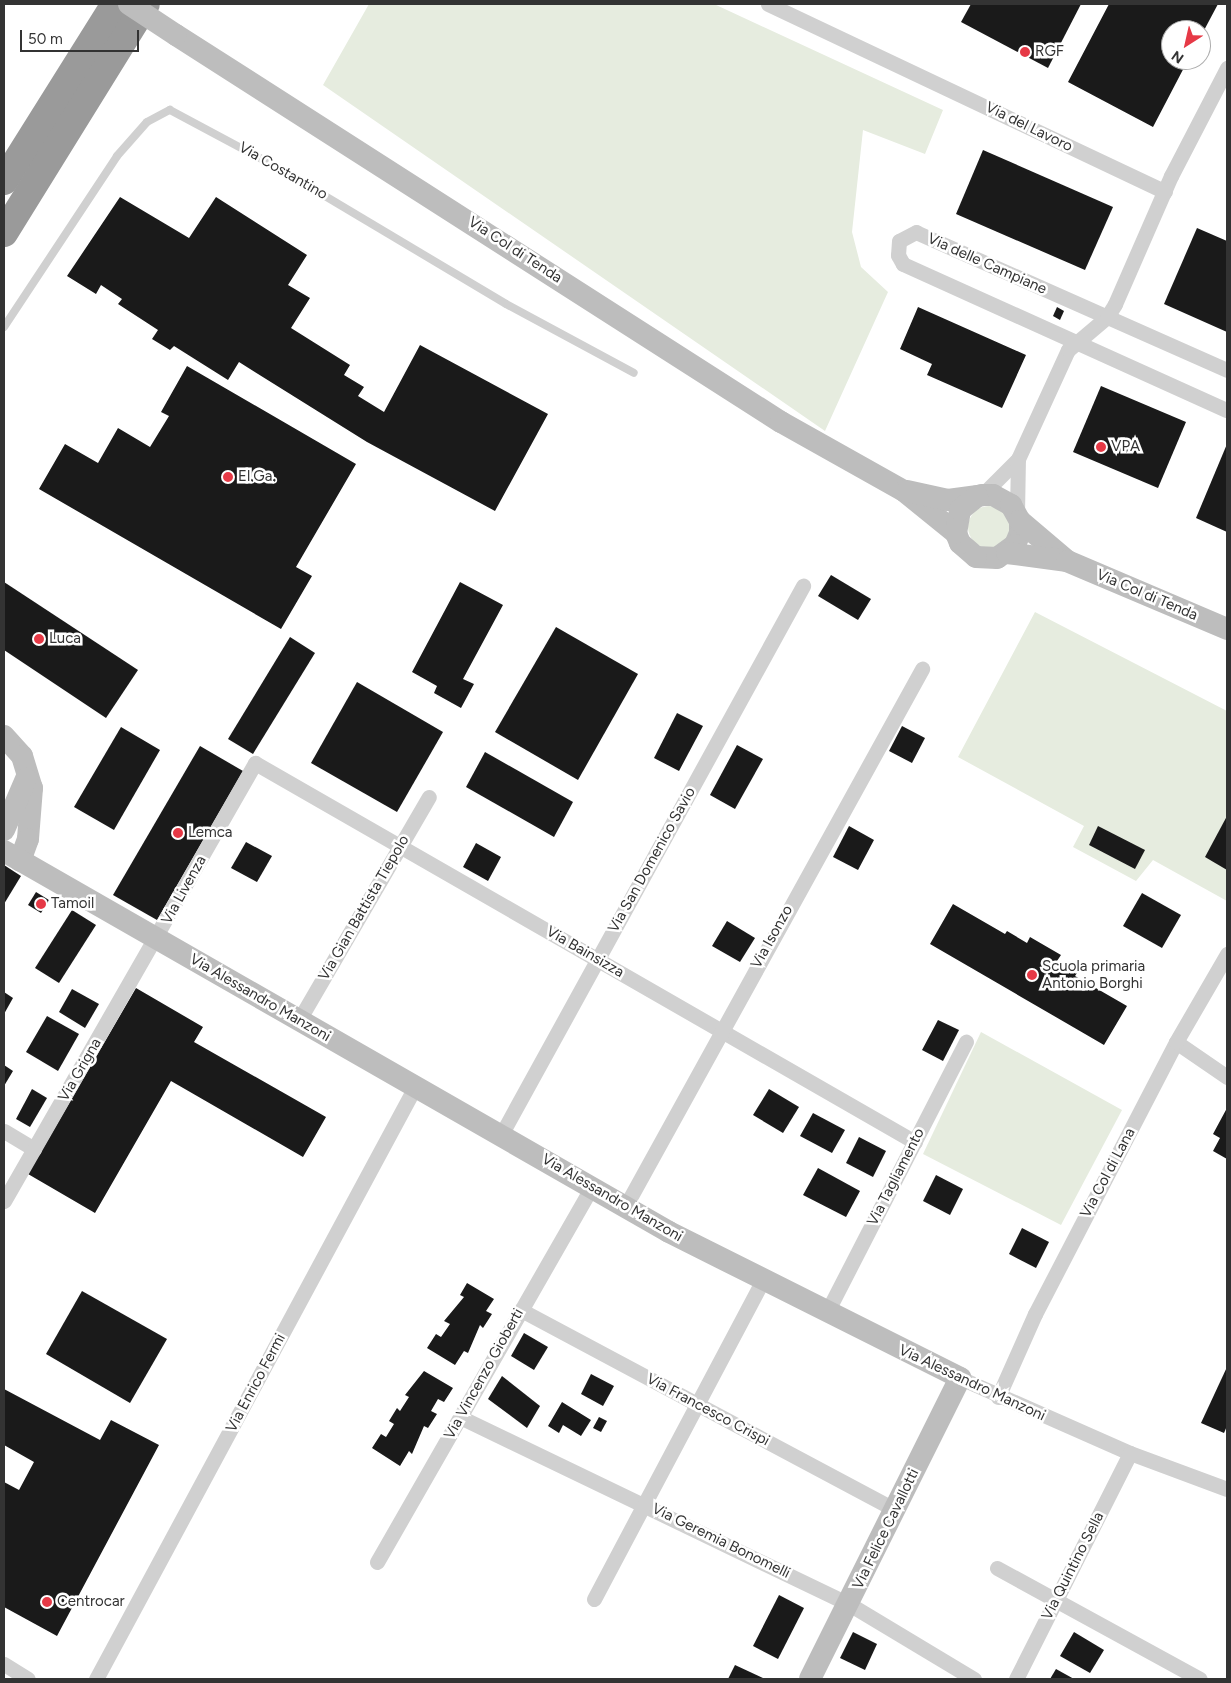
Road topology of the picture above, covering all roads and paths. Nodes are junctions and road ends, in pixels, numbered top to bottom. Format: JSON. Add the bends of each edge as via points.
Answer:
{"nodes":[{"id":1,"x":115,"y":4,"type":"edge"},
{"id":2,"x":129,"y":4,"type":"edge"},
{"id":3,"x":146,"y":4,"type":"edge"},
{"id":4,"x":775,"y":5,"type":"edge"},
{"id":5,"x":1227,"y":68,"type":"edge"},
{"id":6,"x":4,"y":181,"type":"edge"},
{"id":7,"x":1165,"y":192,"type":"junction"},
{"id":8,"x":4,"y":233,"type":"edge"},
{"id":9,"x":1107,"y":317,"type":"junction"},
{"id":10,"x":4,"y":327,"type":"edge"},
{"id":11,"x":1076,"y":342,"type":"junction"},
{"id":12,"x":1227,"y":370,"type":"edge"},
{"id":13,"x":634,"y":372,"type":"dead end"},
{"id":14,"x":1227,"y":410,"type":"edge"},
{"id":15,"x":1018,"y":459,"type":"junction"},
{"id":16,"x":904,"y":491,"type":"junction"},
{"id":17,"x":980,"y":496,"type":"junction"},
{"id":18,"x":1018,"y":518,"type":"junction"},
{"id":19,"x":956,"y":533,"type":"junction"},
{"id":20,"x":1007,"y":554,"type":"junction"},
{"id":21,"x":1067,"y":561,"type":"junction"},
{"id":22,"x":803,"y":586,"type":"dead end"},
{"id":23,"x":1227,"y":629,"type":"edge"},
{"id":24,"x":922,"y":669,"type":"dead end"},
{"id":25,"x":4,"y":736,"type":"edge"},
{"id":26,"x":255,"y":763,"type":"joint"},
{"id":27,"x":28,"y":771,"type":"junction"},
{"id":28,"x":429,"y":797,"type":"dead end"},
{"id":29,"x":4,"y":830,"type":"edge"},
{"id":30,"x":400,"y":846,"type":"junction"},
{"id":31,"x":12,"y":856,"type":"edge"},
{"id":32,"x":156,"y":940,"type":"junction"},
{"id":33,"x":1227,"y":954,"type":"edge"},
{"id":34,"x":598,"y":959,"type":"junction"},
{"id":35,"x":299,"y":1020,"type":"junction"},
{"id":36,"x":720,"y":1030,"type":"junction"},
{"id":37,"x":966,"y":1042,"type":"dead end"},
{"id":38,"x":1176,"y":1042,"type":"junction"},
{"id":39,"x":1227,"y":1077,"type":"edge"},
{"id":40,"x":414,"y":1086,"type":"junction"},
{"id":41,"x":4,"y":1131,"type":"edge"},
{"id":42,"x":501,"y":1135,"type":"junction"},
{"id":43,"x":915,"y":1142,"type":"junction"},
{"id":44,"x":34,"y":1149,"type":"junction"},
{"id":45,"x":592,"y":1187,"type":"junction"},
{"id":46,"x":4,"y":1201,"type":"edge"},
{"id":47,"x":625,"y":1207,"type":"junction"},
{"id":48,"x":763,"y":1280,"type":"junction"},
{"id":49,"x":520,"y":1310,"type":"junction"},
{"id":50,"x":826,"y":1312,"type":"junction"},
{"id":51,"x":960,"y":1378,"type":"junction"},
{"id":52,"x":998,"y":1397,"type":"junction"},
{"id":53,"x":698,"y":1404,"type":"junction"},
{"id":54,"x":460,"y":1418,"type":"junction"},
{"id":55,"x":1130,"y":1453,"type":"junction"},
{"id":56,"x":1227,"y":1490,"type":"edge"},
{"id":57,"x":643,"y":1504,"type":"junction"},
{"id":58,"x":896,"y":1510,"type":"junction"},
{"id":59,"x":377,"y":1562,"type":"dead end"},
{"id":60,"x":997,"y":1568,"type":"dead end"},
{"id":61,"x":594,"y":1599,"type":"dead end"},
{"id":62,"x":1057,"y":1600,"type":"junction"},
{"id":63,"x":849,"y":1604,"type":"junction"},
{"id":64,"x":4,"y":1664,"type":"edge"},
{"id":65,"x":28,"y":1679,"type":"edge"},
{"id":66,"x":96,"y":1679,"type":"edge"},
{"id":67,"x":810,"y":1679,"type":"edge"},
{"id":68,"x":974,"y":1679,"type":"edge"},
{"id":69,"x":1016,"y":1679,"type":"edge"},
{"id":70,"x":1200,"y":1679,"type":"edge"}],
"edges":[{"from":1,"to":6,"type":"highway"},
{"from":2,"to":16,"type":"main road","name":"Via Col di Tenda","bridge":true,"via":[[781,422]]},
{"from":3,"to":8,"type":"highway"},
{"from":4,"to":7,"type":"street","name":"Via del Lavoro"},
{"from":5,"to":7,"type":"street"},
{"from":7,"to":9,"type":"street"},
{"from":9,"to":11,"type":"street"},
{"from":9,"to":11,"type":"street","name":"Via delle Campiane","via":[[916,232],[899,242],[898,255],[903,264]]},
{"from":9,"to":12,"type":"street","name":"Via delle Campiane"},
{"from":10,"to":13,"type":"lane","name":"Via Costantino","via":[[117,156],[148,122],[170,110],[273,165],[506,304]]},
{"from":11,"to":14,"type":"street","name":"Via delle Campiane"},
{"from":11,"to":15,"type":"street"},
{"from":15,"to":17,"type":"street"},
{"from":15,"to":18,"type":"street"},
{"from":16,"to":17,"type":"main road","name":"Via Col di Tenda","via":[[948,500]]},
{"from":16,"to":19,"type":"main road","name":"Via Col di Tenda"},
{"from":17,"to":18,"type":"main road","name":"Via Col di Tenda","via":[[1003,498]]},
{"from":17,"to":19,"type":"main road","via":[[960,510]]},
{"from":18,"to":20,"type":"main road","via":[[1020,534]]},
{"from":18,"to":21,"type":"main road","name":"Via Col di Tenda"},
{"from":19,"to":20,"type":"main road","name":"Via Col di Tenda","via":[[960,543],[976,557],[986,559]]},
{"from":20,"to":21,"type":"main road","name":"Via Col di Tenda"},
{"from":21,"to":23,"type":"main road","name":"Via Col di Tenda"},
{"from":22,"to":34,"type":"street","name":"Via San Domenico Savio"},
{"from":24,"to":36,"type":"street","name":"Via Isonzo"},
{"from":25,"to":27,"type":"main road","name":"Via Alessandro Manzoni","via":[[22,756]]},
{"from":26,"to":30,"type":"street","name":"Via Bainsizza"},
{"from":26,"to":32,"type":"street","name":"Via Livenza"},
{"from":27,"to":29,"type":"main road","via":[[21,798]]},
{"from":27,"to":31,"type":"main road","name":"Via Alessandro Manzoni","via":[[32,809],[28,839]]},
{"from":28,"to":30,"type":"street","name":"Via Gian Battista Tiepolo"},
{"from":30,"to":34,"type":"street","name":"Via Bainsizza"},
{"from":30,"to":35,"type":"street","name":"Via Gian Battista Tiepolo"},
{"from":31,"to":32,"type":"main road","name":"Via Alessandro Manzoni"},
{"from":32,"to":35,"type":"main road","name":"Via Alessandro Manzoni"},
{"from":32,"to":44,"type":"street","name":"Via Grigna"},
{"from":33,"to":38,"type":"street","name":"Via Col di Lana"},
{"from":34,"to":36,"type":"street","name":"Via Bainsizza"},
{"from":34,"to":42,"type":"street","name":"Via San Domenico Savio"},
{"from":35,"to":40,"type":"main road","name":"Via Alessandro Manzoni"},
{"from":36,"to":43,"type":"street","name":"Via Bainsizza"},
{"from":36,"to":47,"type":"street","name":"Via Isonzo"},
{"from":37,"to":43,"type":"street","name":"Via Tagliamento"},
{"from":38,"to":39,"type":"street"},
{"from":38,"to":52,"type":"street","name":"Via Col di Lana","via":[[1034,1314]]},
{"from":40,"to":42,"type":"main road","name":"Via Alessandro Manzoni"},
{"from":40,"to":66,"type":"street","name":"Via Enrico Fermi"},
{"from":41,"to":44,"type":"street"},
{"from":42,"to":45,"type":"main road","name":"Via Alessandro Manzoni"},
{"from":43,"to":50,"type":"street","name":"Via Tagliamento"},
{"from":44,"to":46,"type":"street","name":"Via Grigna"},
{"from":45,"to":47,"type":"main road","name":"Via Alessandro Manzoni"},
{"from":45,"to":49,"type":"street","name":"Via Vincenzo Gioberti"},
{"from":47,"to":48,"type":"main road","name":"Via Alessandro Manzoni"},
{"from":48,"to":50,"type":"main road","name":"Via Alessandro Manzoni"},
{"from":48,"to":53,"type":"street"},
{"from":49,"to":53,"type":"street","name":"Via Francesco Crispi"},
{"from":49,"to":54,"type":"street","name":"Via Vincenzo Gioberti"},
{"from":50,"to":51,"type":"main road","name":"Via Alessandro Manzoni"},
{"from":51,"to":52,"type":"street","name":"Via Alessandro Manzoni"},
{"from":51,"to":58,"type":"main road","name":"Via Felice Cavallotti"},
{"from":52,"to":55,"type":"street","name":"Via Alessandro Manzoni"},
{"from":53,"to":57,"type":"street"},
{"from":53,"to":58,"type":"street","name":"Via Francesco Crispi"},
{"from":54,"to":57,"type":"street","name":"Via Geremia Bonomelli"},
{"from":54,"to":59,"type":"street","name":"Via Vincenzo Gioberti"},
{"from":55,"to":56,"type":"street","name":"Via Alessandro Manzoni"},
{"from":55,"to":62,"type":"street","name":"Via Quintino Sella"},
{"from":57,"to":61,"type":"street"},
{"from":57,"to":63,"type":"street","name":"Via Geremia Bonomelli"},
{"from":58,"to":63,"type":"main road","name":"Via Felice Cavallotti"},
{"from":60,"to":62,"type":"street"},
{"from":62,"to":69,"type":"street","name":"Via Quintino Sella"},
{"from":62,"to":70,"type":"street"},
{"from":63,"to":67,"type":"main road","name":"Via Felice Cavallotti"},
{"from":63,"to":68,"type":"street","name":"Via Geremia Bonomelli"},
{"from":64,"to":65,"type":"street"}]}
